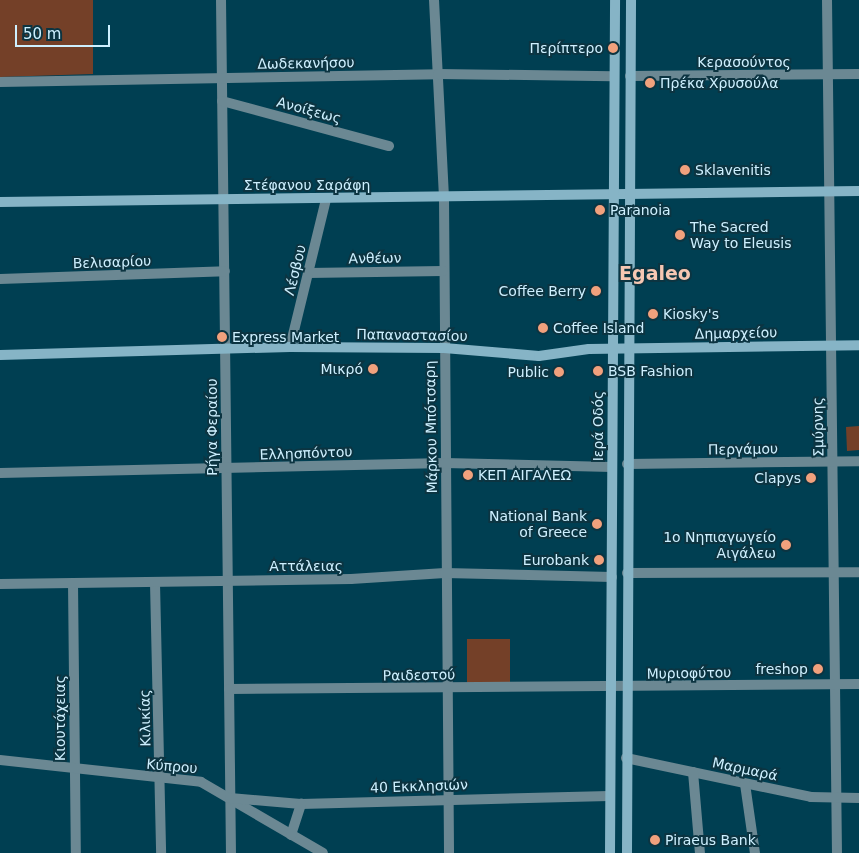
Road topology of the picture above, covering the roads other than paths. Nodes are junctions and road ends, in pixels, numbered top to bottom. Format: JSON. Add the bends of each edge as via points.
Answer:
{"nodes":[{"id":1,"x":221,"y":0,"type":"edge"},
{"id":2,"x":434,"y":0,"type":"edge"},
{"id":3,"x":615,"y":0,"type":"edge"},
{"id":4,"x":631,"y":0,"type":"edge"},
{"id":5,"x":827,"y":0,"type":"edge"},
{"id":6,"x":438,"y":74,"type":"junction"},
{"id":7,"x":859,"y":74,"type":"edge"},
{"id":8,"x":827,"y":75,"type":"junction"},
{"id":9,"x":613,"y":76,"type":"junction"},
{"id":10,"x":630,"y":76,"type":"junction"},
{"id":11,"x":221,"y":78,"type":"junction"},
{"id":12,"x":0,"y":82,"type":"edge"},
{"id":13,"x":222,"y":101,"type":"junction"},
{"id":14,"x":389,"y":146,"type":"dead end"},
{"id":15,"x":828,"y":191,"type":"junction"},
{"id":16,"x":859,"y":191,"type":"edge"},
{"id":17,"x":614,"y":195,"type":"junction"},
{"id":18,"x":629,"y":195,"type":"junction"},
{"id":19,"x":444,"y":198,"type":"junction"},
{"id":20,"x":222,"y":199,"type":"junction"},
{"id":21,"x":326,"y":199,"type":"junction"},
{"id":22,"x":0,"y":202,"type":"edge"},
{"id":23,"x":225,"y":271,"type":"junction"},
{"id":24,"x":443,"y":271,"type":"junction"},
{"id":25,"x":308,"y":273,"type":"junction"},
{"id":26,"x":0,"y":279,"type":"edge"},
{"id":27,"x":859,"y":345,"type":"edge"},
{"id":28,"x":831,"y":346,"type":"junction"},
{"id":29,"x":290,"y":347,"type":"junction"},
{"id":30,"x":444,"y":348,"type":"junction"},
{"id":31,"x":628,"y":348,"type":"junction"},
{"id":32,"x":613,"y":349,"type":"junction"},
{"id":33,"x":225,"y":350,"type":"junction"},
{"id":34,"x":0,"y":355,"type":"edge"},
{"id":35,"x":859,"y":461,"type":"edge"},
{"id":36,"x":832,"y":462,"type":"junction"},
{"id":37,"x":445,"y":464,"type":"junction"},
{"id":38,"x":627,"y":464,"type":"junction"},
{"id":39,"x":612,"y":467,"type":"junction"},
{"id":40,"x":226,"y":469,"type":"junction"},
{"id":41,"x":0,"y":473,"type":"edge"},
{"id":42,"x":833,"y":572,"type":"junction"},
{"id":43,"x":859,"y":572,"type":"edge"},
{"id":44,"x":446,"y":573,"type":"junction"},
{"id":45,"x":627,"y":574,"type":"junction"},
{"id":46,"x":612,"y":577,"type":"junction"},
{"id":47,"x":228,"y":580,"type":"junction"},
{"id":48,"x":73,"y":583,"type":"junction"},
{"id":49,"x":155,"y":583,"type":"junction"},
{"id":50,"x":0,"y":584,"type":"edge"},
{"id":51,"x":834,"y":684,"type":"junction"},
{"id":52,"x":859,"y":684,"type":"edge"},
{"id":53,"x":610,"y":687,"type":"junction"},
{"id":54,"x":627,"y":687,"type":"junction"},
{"id":55,"x":446,"y":688,"type":"junction"},
{"id":56,"x":229,"y":690,"type":"junction"},
{"id":57,"x":626,"y":758,"type":"junction"},
{"id":58,"x":0,"y":760,"type":"edge"},
{"id":59,"x":74,"y":772,"type":"junction"},
{"id":60,"x":693,"y":772,"type":"junction"},
{"id":61,"x":160,"y":778,"type":"junction"},
{"id":62,"x":745,"y":784,"type":"junction"},
{"id":63,"x":609,"y":796,"type":"junction"},
{"id":64,"x":230,"y":798,"type":"junction"},
{"id":65,"x":448,"y":798,"type":"junction"},
{"id":66,"x":837,"y":798,"type":"junction"},
{"id":67,"x":859,"y":798,"type":"edge"},
{"id":68,"x":301,"y":804,"type":"junction"},
{"id":69,"x":291,"y":835,"type":"junction"},
{"id":70,"x":76,"y":853,"type":"edge"},
{"id":71,"x":161,"y":853,"type":"edge"},
{"id":72,"x":231,"y":853,"type":"edge"},
{"id":73,"x":323,"y":853,"type":"edge"},
{"id":74,"x":449,"y":853,"type":"edge"},
{"id":75,"x":610,"y":853,"type":"edge"},
{"id":76,"x":627,"y":853,"type":"edge"},
{"id":77,"x":700,"y":853,"type":"edge"},
{"id":78,"x":755,"y":853,"type":"edge"},
{"id":79,"x":838,"y":853,"type":"edge"}],
"edges":[{"from":1,"to":11,"type":"street","name":"Ρήγα Φεραίου"},
{"from":2,"to":6,"type":"street","name":"Μάρκου Μπότσαρη"},
{"from":3,"to":9,"type":"street","name":"Ιερά Οδός"},
{"from":4,"to":10,"type":"street"},
{"from":5,"to":8,"type":"street","name":"Σμύρνης"},
{"from":6,"to":9,"type":"street","name":"Δωδεκανήσου"},
{"from":6,"to":11,"type":"street","name":"Δωδεκανήσου"},
{"from":6,"to":19,"type":"street","name":"Μάρκου Μπότσαρη"},
{"from":7,"to":8,"type":"street","name":"Κερασούντος"},
{"from":8,"to":10,"type":"street","name":"Κερασούντος"},
{"from":8,"to":15,"type":"street","name":"Σμύρνης"},
{"from":9,"to":17,"type":"street","name":"Ιερά Οδός"},
{"from":10,"to":18,"type":"street"},
{"from":11,"to":12,"type":"street","name":"Δωδεκανήσου"},
{"from":11,"to":13,"type":"street","name":"Ρήγα Φεραίου"},
{"from":13,"to":14,"type":"street","name":"Ανοίξεως"},
{"from":13,"to":20,"type":"street","name":"Ρήγα Φεραίου"},
{"from":15,"to":16,"type":"street","name":"Στέφανου Σαράφη"},
{"from":15,"to":18,"type":"street","name":"Στέφανου Σαράφη"},
{"from":15,"to":28,"type":"street","name":"Σμύρνης"},
{"from":17,"to":18,"type":"street","name":"Στέφανου Σαράφη"},
{"from":17,"to":19,"type":"street","name":"Στέφανου Σαράφη"},
{"from":17,"to":32,"type":"street","name":"Ιερά Οδός"},
{"from":18,"to":31,"type":"street"},
{"from":19,"to":21,"type":"street","name":"Στέφανου Σαράφη"},
{"from":19,"to":24,"type":"street","name":"Μάρκου Μπότσαρη"},
{"from":20,"to":21,"type":"street","name":"Στέφανου Σαράφη"},
{"from":20,"to":22,"type":"street","name":"Στέφανου Σαράφη"},
{"from":20,"to":23,"type":"street","name":"Ρήγα Φεραίου"},
{"from":21,"to":25,"type":"street","name":"Λέσβου"},
{"from":23,"to":26,"type":"street","name":"Βελισαρίου"},
{"from":23,"to":33,"type":"street","name":"Ρήγα Φεραίου"},
{"from":24,"to":25,"type":"street","name":"Ανθέων"},
{"from":24,"to":30,"type":"street","name":"Μάρκου Μπότσαρη"},
{"from":25,"to":29,"type":"street","name":"Λέσβου"},
{"from":27,"to":28,"type":"street","name":"Δημαρχείου"},
{"from":28,"to":31,"type":"street","name":"Δημαρχείου"},
{"from":28,"to":36,"type":"street","name":"Σμύρνης"},
{"from":29,"to":30,"type":"street","name":"Παπαναστασίου"},
{"from":29,"to":33,"type":"street","name":"Παπαναστασίου"},
{"from":30,"to":32,"type":"street","name":"Παπαναστασίου","via":[[523,356]]},
{"from":30,"to":37,"type":"street","name":"Μάρκου Μπότσαρη"},
{"from":31,"to":32,"type":"street","name":"Δημαρχείου"},
{"from":31,"to":38,"type":"street"},
{"from":32,"to":39,"type":"street","name":"Ιερά Οδός"},
{"from":33,"to":34,"type":"street","name":"Παπαναστασίου"},
{"from":33,"to":40,"type":"street","name":"Ρήγα Φεραίου"},
{"from":35,"to":36,"type":"street","name":"Περγάμου"},
{"from":36,"to":38,"type":"street","name":"Περγάμου"},
{"from":36,"to":42,"type":"street","name":"Σμύρνης"},
{"from":37,"to":39,"type":"street","name":"Ελλησπόντου"},
{"from":37,"to":40,"type":"street","name":"Ελλησπόντου"},
{"from":37,"to":44,"type":"street","name":"Μάρκου Μπότσαρη"},
{"from":38,"to":45,"type":"street"},
{"from":39,"to":46,"type":"street","name":"Ιερά Οδός"},
{"from":40,"to":41,"type":"street","name":"Ελλησπόντου"},
{"from":40,"to":47,"type":"street","name":"Ρήγα Φεραίου"},
{"from":42,"to":43,"type":"street"},
{"from":42,"to":45,"type":"street"},
{"from":42,"to":51,"type":"street","name":"Σμύρνης"},
{"from":44,"to":46,"type":"street","name":"Αττάλειας"},
{"from":44,"to":47,"type":"street","name":"Αττάλειας"},
{"from":44,"to":55,"type":"street","name":"Μάρκου Μπότσαρη"},
{"from":45,"to":54,"type":"street"},
{"from":46,"to":53,"type":"street","name":"Ιερά Οδός"},
{"from":47,"to":49,"type":"street","name":"Αττάλειας"},
{"from":47,"to":56,"type":"street","name":"Ρήγα Φεραίου"},
{"from":48,"to":49,"type":"street","name":"Αττάλειας"},
{"from":48,"to":50,"type":"street","name":"Αττάλειας"},
{"from":48,"to":59,"type":"street","name":"Κιουτάχειας"},
{"from":49,"to":61,"type":"street","name":"Κιλικίας"},
{"from":51,"to":52,"type":"street","name":"Μυριοφύτου"},
{"from":51,"to":54,"type":"street","name":"Μυριοφύτου"},
{"from":51,"to":66,"type":"street","name":"Σμύρνης"},
{"from":53,"to":54,"type":"street","name":"Μυριοφύτου"},
{"from":53,"to":55,"type":"street","name":"Ραιδεστού"},
{"from":53,"to":63,"type":"street","name":"Ιερά Οδός"},
{"from":54,"to":57,"type":"street"},
{"from":55,"to":56,"type":"street","name":"Ραιδεστού"},
{"from":55,"to":65,"type":"street","name":"Μάρκου Μπότσαρη"},
{"from":56,"to":64,"type":"street","name":"Ρήγα Φεραίου"},
{"from":57,"to":60,"type":"street","name":"Μαρμαρά"},
{"from":57,"to":76,"type":"street"},
{"from":58,"to":59,"type":"street","name":"Κύπρου"},
{"from":59,"to":61,"type":"street","name":"Κύπρου"},
{"from":59,"to":70,"type":"street","name":"Κιουτάχειας"},
{"from":60,"to":62,"type":"street","name":"Μαρμαρά"},
{"from":60,"to":77,"type":"street"},
{"from":61,"to":64,"type":"street","name":"Κύπρου","via":[[201,782]]},
{"from":61,"to":71,"type":"street","name":"Κιλικίας"},
{"from":62,"to":66,"type":"street","name":"Μαρμαρά"},
{"from":62,"to":78,"type":"street"},
{"from":63,"to":65,"type":"street","name":"40 Εκκλησιών"},
{"from":63,"to":75,"type":"street","name":"Ιερά Οδός"},
{"from":64,"to":68,"type":"street","name":"40 Εκκλησιών"},
{"from":64,"to":69,"type":"street","name":"Κύπρου"},
{"from":64,"to":72,"type":"street","name":"Ρήγα Φεραίου"},
{"from":65,"to":68,"type":"street","name":"40 Εκκλησιών"},
{"from":65,"to":74,"type":"street","name":"Μάρκου Μπότσαρη"},
{"from":66,"to":67,"type":"street","name":"Μαρμαρά"},
{"from":66,"to":79,"type":"street","name":"Σμύρνης"},
{"from":68,"to":69,"type":"street"},
{"from":69,"to":73,"type":"street","name":"Κύπρου"}]}
